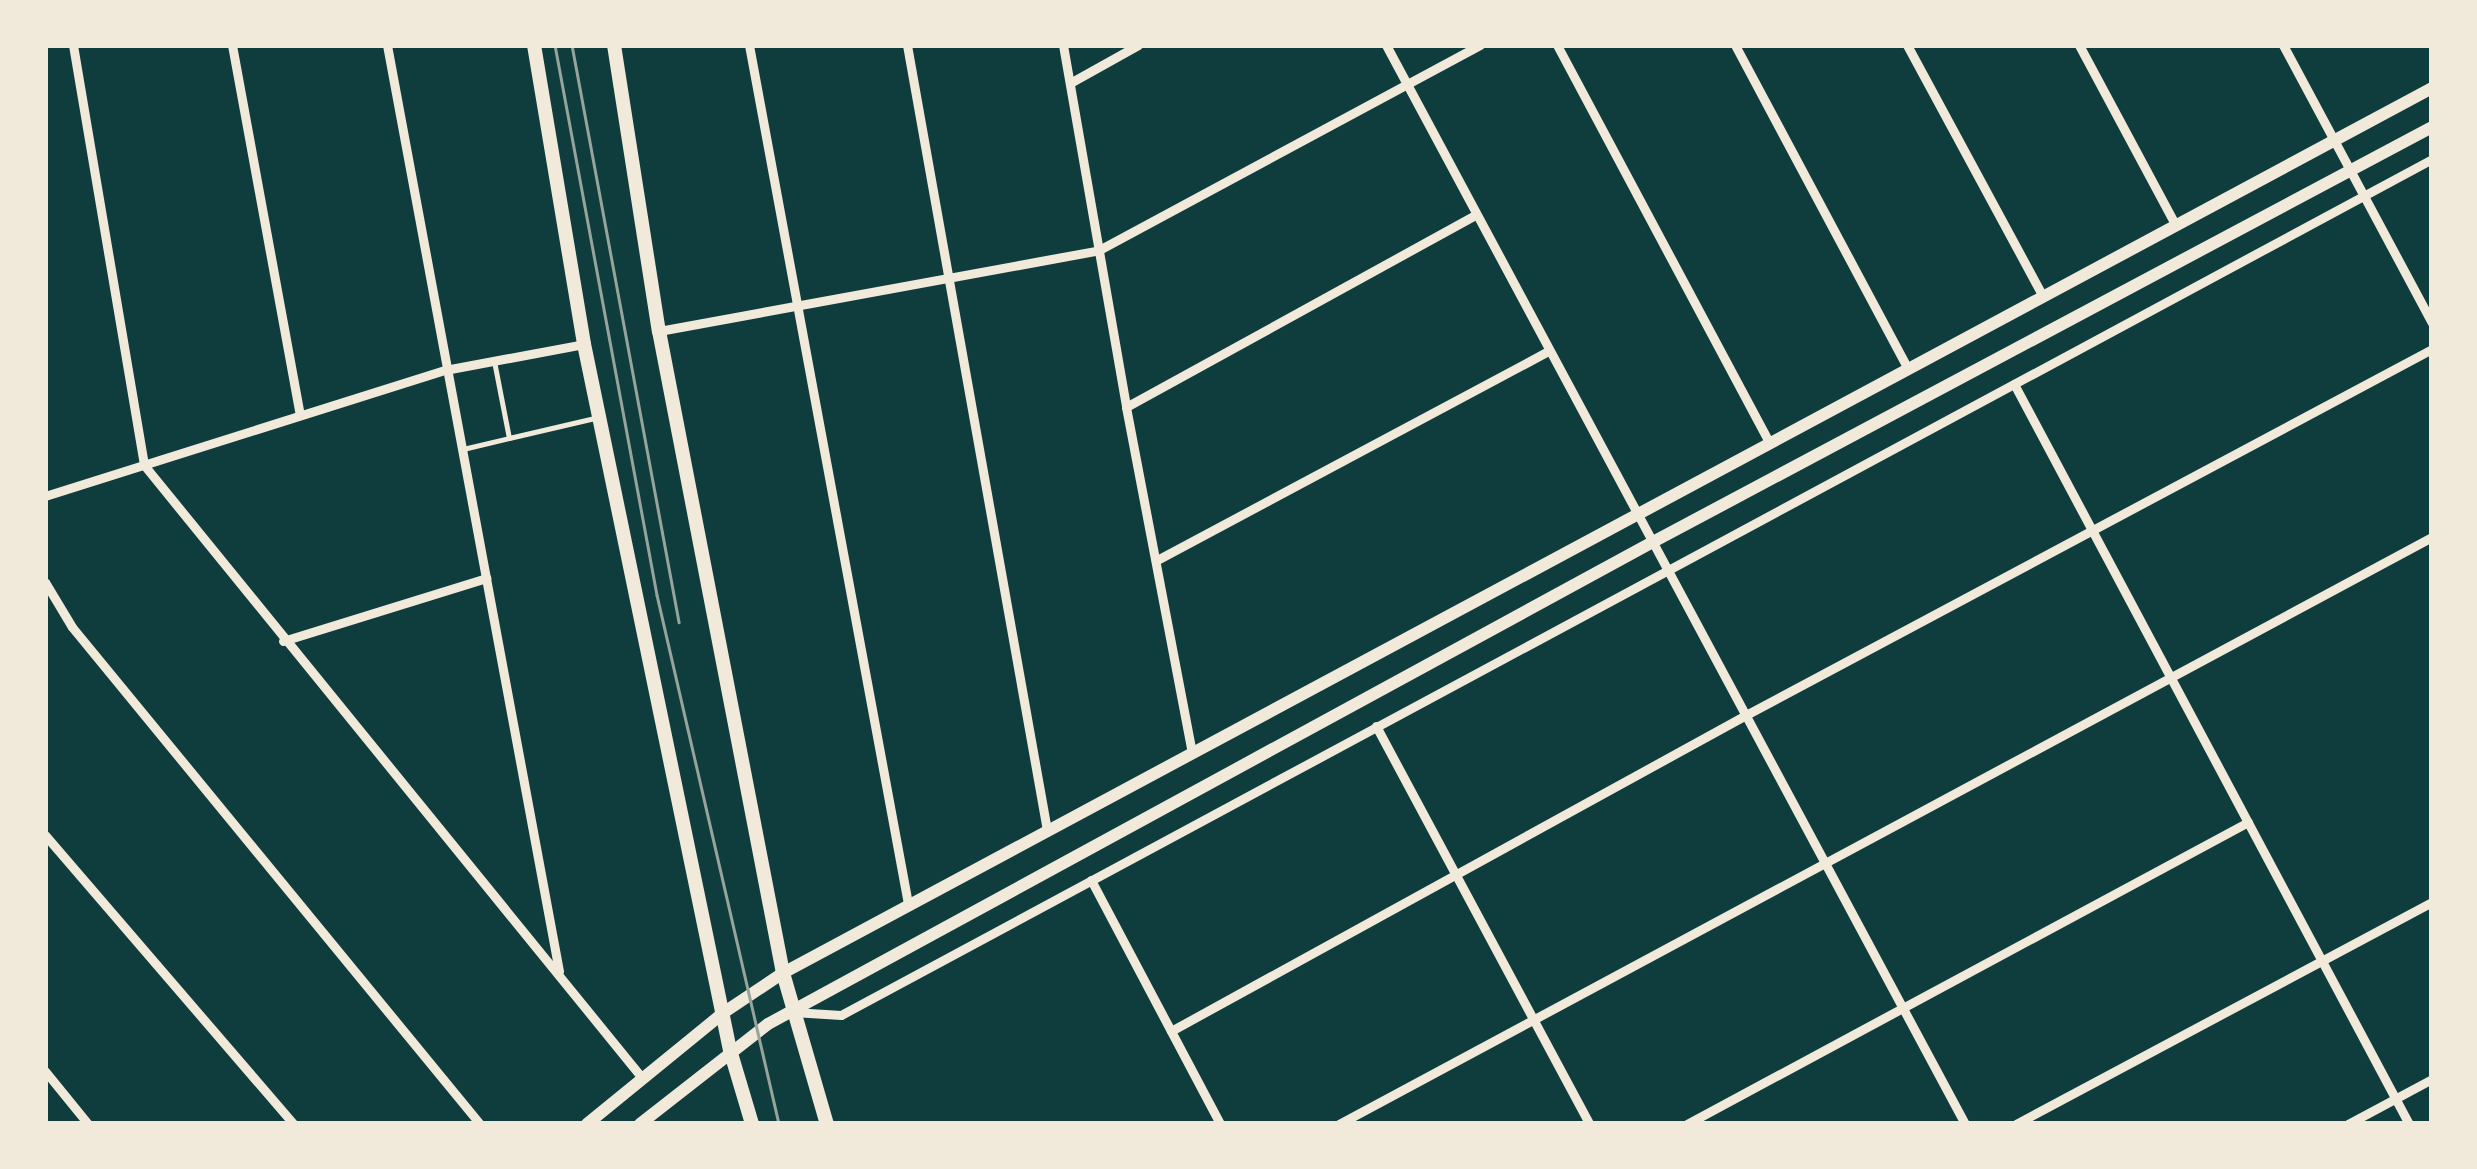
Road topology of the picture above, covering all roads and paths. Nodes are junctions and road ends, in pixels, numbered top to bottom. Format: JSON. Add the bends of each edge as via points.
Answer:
{"nodes":[{"id":1,"x":73,"y":45,"type":"edge"},
{"id":2,"x":232,"y":45,"type":"edge"},
{"id":3,"x":386,"y":45,"type":"edge"},
{"id":4,"x":534,"y":45,"type":"edge"},
{"id":5,"x":614,"y":45,"type":"edge"},
{"id":6,"x":749,"y":45,"type":"edge"},
{"id":7,"x":907,"y":45,"type":"edge"},
{"id":8,"x":1063,"y":45,"type":"edge"},
{"id":9,"x":1138,"y":45,"type":"edge"},
{"id":10,"x":1386,"y":45,"type":"edge"},
{"id":11,"x":1480,"y":45,"type":"edge"},
{"id":12,"x":1557,"y":45,"type":"edge"},
{"id":13,"x":1735,"y":45,"type":"edge"},
{"id":14,"x":1907,"y":45,"type":"edge"},
{"id":15,"x":2079,"y":45,"type":"edge"},
{"id":16,"x":2283,"y":45,"type":"edge"},
{"id":17,"x":1070,"y":83,"type":"junction"},
{"id":18,"x":1406,"y":84,"type":"junction"},
{"id":19,"x":2432,"y":88,"type":"edge"},
{"id":20,"x":2432,"y":127,"type":"edge"},
{"id":21,"x":2334,"y":141,"type":"junction"},
{"id":22,"x":2432,"y":159,"type":"edge"},
{"id":23,"x":2350,"y":171,"type":"junction"},
{"id":24,"x":2364,"y":196,"type":"junction"},
{"id":25,"x":1475,"y":214,"type":"junction"},
{"id":26,"x":2176,"y":226,"type":"junction"},
{"id":27,"x":1098,"y":250,"type":"junction"},
{"id":28,"x":949,"y":278,"type":"junction"},
{"id":29,"x":2044,"y":296,"type":"junction"},
{"id":30,"x":795,"y":306,"type":"junction"},
{"id":31,"x":2432,"y":323,"type":"edge"},
{"id":32,"x":659,"y":331,"type":"junction"},
{"id":33,"x":584,"y":344,"type":"junction"},
{"id":34,"x":2432,"y":349,"type":"edge"},
{"id":35,"x":1548,"y":351,"type":"junction"},
{"id":36,"x":494,"y":361,"type":"junction"},
{"id":37,"x":1908,"y":369,"type":"junction"},
{"id":38,"x":445,"y":370,"type":"junction"},
{"id":39,"x":2014,"y":384,"type":"junction"},
{"id":40,"x":1126,"y":406,"type":"junction"},
{"id":41,"x":300,"y":416,"type":"junction"},
{"id":42,"x":599,"y":417,"type":"junction"},
{"id":43,"x":509,"y":438,"type":"junction"},
{"id":44,"x":1770,"y":444,"type":"junction"},
{"id":45,"x":461,"y":450,"type":"junction"},
{"id":46,"x":144,"y":464,"type":"junction"},
{"id":47,"x":45,"y":496,"type":"edge"},
{"id":48,"x":1636,"y":516,"type":"junction"},
{"id":49,"x":2092,"y":530,"type":"junction"},
{"id":50,"x":2432,"y":538,"type":"edge"},
{"id":51,"x":1651,"y":543,"type":"junction"},
{"id":52,"x":1158,"y":560,"type":"junction"},
{"id":53,"x":1666,"y":570,"type":"junction"},
{"id":54,"x":486,"y":578,"type":"junction"},
{"id":55,"x":45,"y":582,"type":"edge"},
{"id":56,"x":282,"y":641,"type":"junction"},
{"id":57,"x":2171,"y":677,"type":"junction"},
{"id":58,"x":1744,"y":716,"type":"junction"},
{"id":59,"x":1376,"y":726,"type":"junction"},
{"id":60,"x":1192,"y":752,"type":"junction"},
{"id":61,"x":2248,"y":822,"type":"junction"},
{"id":62,"x":1047,"y":830,"type":"junction"},
{"id":63,"x":45,"y":835,"type":"edge"},
{"id":64,"x":1824,"y":862,"type":"junction"},
{"id":65,"x":1454,"y":876,"type":"junction"},
{"id":66,"x":1091,"y":880,"type":"junction"},
{"id":67,"x":2432,"y":902,"type":"edge"},
{"id":68,"x":908,"y":904,"type":"junction"},
{"id":69,"x":2322,"y":960,"type":"junction"},
{"id":70,"x":783,"y":973,"type":"junction"},
{"id":71,"x":560,"y":974,"type":"junction"},
{"id":72,"x":1903,"y":1008,"type":"junction"},
{"id":73,"x":793,"y":1012,"type":"junction"},
{"id":74,"x":722,"y":1013,"type":"junction"},
{"id":75,"x":1534,"y":1021,"type":"junction"},
{"id":76,"x":1172,"y":1030,"type":"junction"},
{"id":77,"x":730,"y":1050,"type":"junction"},
{"id":78,"x":45,"y":1072,"type":"edge"},
{"id":79,"x":642,"y":1078,"type":"junction"},
{"id":80,"x":2432,"y":1079,"type":"edge"},
{"id":81,"x":2396,"y":1099,"type":"junction"},
{"id":82,"x":654,"y":1118,"type":"edge"},
{"id":83,"x":88,"y":1124,"type":"edge"},
{"id":84,"x":294,"y":1124,"type":"edge"},
{"id":85,"x":480,"y":1124,"type":"edge"},
{"id":86,"x":588,"y":1124,"type":"edge"},
{"id":87,"x":640,"y":1124,"type":"edge"},
{"id":88,"x":752,"y":1124,"type":"edge"},
{"id":89,"x":827,"y":1124,"type":"edge"},
{"id":90,"x":1220,"y":1124,"type":"edge"},
{"id":91,"x":1339,"y":1124,"type":"edge"},
{"id":92,"x":1589,"y":1124,"type":"edge"},
{"id":93,"x":1687,"y":1124,"type":"edge"},
{"id":94,"x":1965,"y":1124,"type":"edge"},
{"id":95,"x":2016,"y":1124,"type":"edge"},
{"id":96,"x":2348,"y":1124,"type":"edge"},
{"id":97,"x":2409,"y":1124,"type":"edge"}],
"edges":[{"from":1,"to":46,"type":"street"},
{"from":2,"to":41,"type":"street"},
{"from":3,"to":38,"type":"street"},
{"from":4,"to":33,"type":"main road"},
{"from":5,"to":32,"type":"main road"},
{"from":6,"to":30,"type":"street"},
{"from":7,"to":28,"type":"street"},
{"from":8,"to":17,"type":"street"},
{"from":9,"to":17,"type":"street"},
{"from":10,"to":18,"type":"street"},
{"from":11,"to":18,"type":"street"},
{"from":12,"to":44,"type":"street"},
{"from":13,"to":37,"type":"street"},
{"from":14,"to":29,"type":"street"},
{"from":15,"to":26,"type":"street"},
{"from":16,"to":21,"type":"street"},
{"from":17,"to":27,"type":"street"},
{"from":18,"to":25,"type":"street"},
{"from":18,"to":27,"type":"street"},
{"from":19,"to":21,"type":"main road"},
{"from":20,"to":23,"type":"main road"},
{"from":21,"to":23,"type":"street"},
{"from":21,"to":26,"type":"main road"},
{"from":22,"to":24,"type":"street"},
{"from":23,"to":24,"type":"street"},
{"from":23,"to":51,"type":"main road"},
{"from":24,"to":31,"type":"street"},
{"from":24,"to":39,"type":"street"},
{"from":25,"to":35,"type":"street"},
{"from":25,"to":40,"type":"street"},
{"from":26,"to":29,"type":"main road"},
{"from":27,"to":28,"type":"street"},
{"from":27,"to":40,"type":"street"},
{"from":28,"to":30,"type":"street"},
{"from":28,"to":62,"type":"street"},
{"from":29,"to":37,"type":"main road"},
{"from":30,"to":32,"type":"street"},
{"from":30,"to":68,"type":"street"},
{"from":32,"to":70,"type":"main road"},
{"from":33,"to":36,"type":"street"},
{"from":33,"to":42,"type":"main road"},
{"from":34,"to":49,"type":"street"},
{"from":35,"to":48,"type":"street"},
{"from":35,"to":52,"type":"street"},
{"from":36,"to":38,"type":"street"},
{"from":36,"to":43,"type":"lane"},
{"from":37,"to":44,"type":"main road"},
{"from":38,"to":41,"type":"street"},
{"from":38,"to":45,"type":"street"},
{"from":39,"to":49,"type":"street"},
{"from":39,"to":53,"type":"street"},
{"from":40,"to":52,"type":"street"},
{"from":41,"to":46,"type":"street"},
{"from":42,"to":43,"type":"lane"},
{"from":42,"to":74,"type":"main road"},
{"from":43,"to":45,"type":"lane"},
{"from":44,"to":48,"type":"main road"},
{"from":45,"to":54,"type":"street"},
{"from":46,"to":47,"type":"street"},
{"from":46,"to":56,"type":"street"},
{"from":48,"to":51,"type":"street"},
{"from":48,"to":60,"type":"main road"},
{"from":49,"to":57,"type":"street"},
{"from":49,"to":58,"type":"street"},
{"from":50,"to":57,"type":"street"},
{"from":51,"to":53,"type":"street"},
{"from":51,"to":73,"type":"main road"},
{"from":52,"to":60,"type":"street"},
{"from":53,"to":58,"type":"street"},
{"from":53,"to":59,"type":"street"},
{"from":54,"to":56,"type":"street"},
{"from":54,"to":71,"type":"street"},
{"from":55,"to":85,"type":"street","via":[[72,627]]},
{"from":56,"to":71,"type":"street"},
{"from":57,"to":61,"type":"street"},
{"from":57,"to":64,"type":"street"},
{"from":58,"to":64,"type":"street"},
{"from":58,"to":65,"type":"street"},
{"from":59,"to":65,"type":"street"},
{"from":59,"to":66,"type":"street"},
{"from":60,"to":62,"type":"main road"},
{"from":61,"to":69,"type":"street"},
{"from":61,"to":72,"type":"street"},
{"from":62,"to":68,"type":"main road"},
{"from":63,"to":84,"type":"street"},
{"from":64,"to":72,"type":"street"},
{"from":64,"to":75,"type":"street"},
{"from":65,"to":75,"type":"street"},
{"from":65,"to":76,"type":"street"},
{"from":66,"to":73,"type":"street","via":[[841,1014]]},
{"from":66,"to":76,"type":"street"},
{"from":67,"to":69,"type":"street"},
{"from":68,"to":70,"type":"main road"},
{"from":69,"to":81,"type":"street"},
{"from":69,"to":95,"type":"street"},
{"from":70,"to":73,"type":"main road"},
{"from":70,"to":74,"type":"main road"},
{"from":71,"to":79,"type":"street"},
{"from":72,"to":93,"type":"street"},
{"from":72,"to":94,"type":"street"},
{"from":73,"to":77,"type":"main road"},
{"from":73,"to":89,"type":"main road"},
{"from":74,"to":77,"type":"main road"},
{"from":74,"to":79,"type":"main road"},
{"from":75,"to":91,"type":"street"},
{"from":75,"to":92,"type":"street"},
{"from":76,"to":90,"type":"street"},
{"from":77,"to":82,"type":"main road"},
{"from":77,"to":88,"type":"main road"},
{"from":78,"to":83,"type":"street"},
{"from":79,"to":86,"type":"main road"},
{"from":80,"to":81,"type":"street"},
{"from":81,"to":96,"type":"street"},
{"from":81,"to":97,"type":"street"},
{"from":82,"to":87,"type":"main road"}]}
